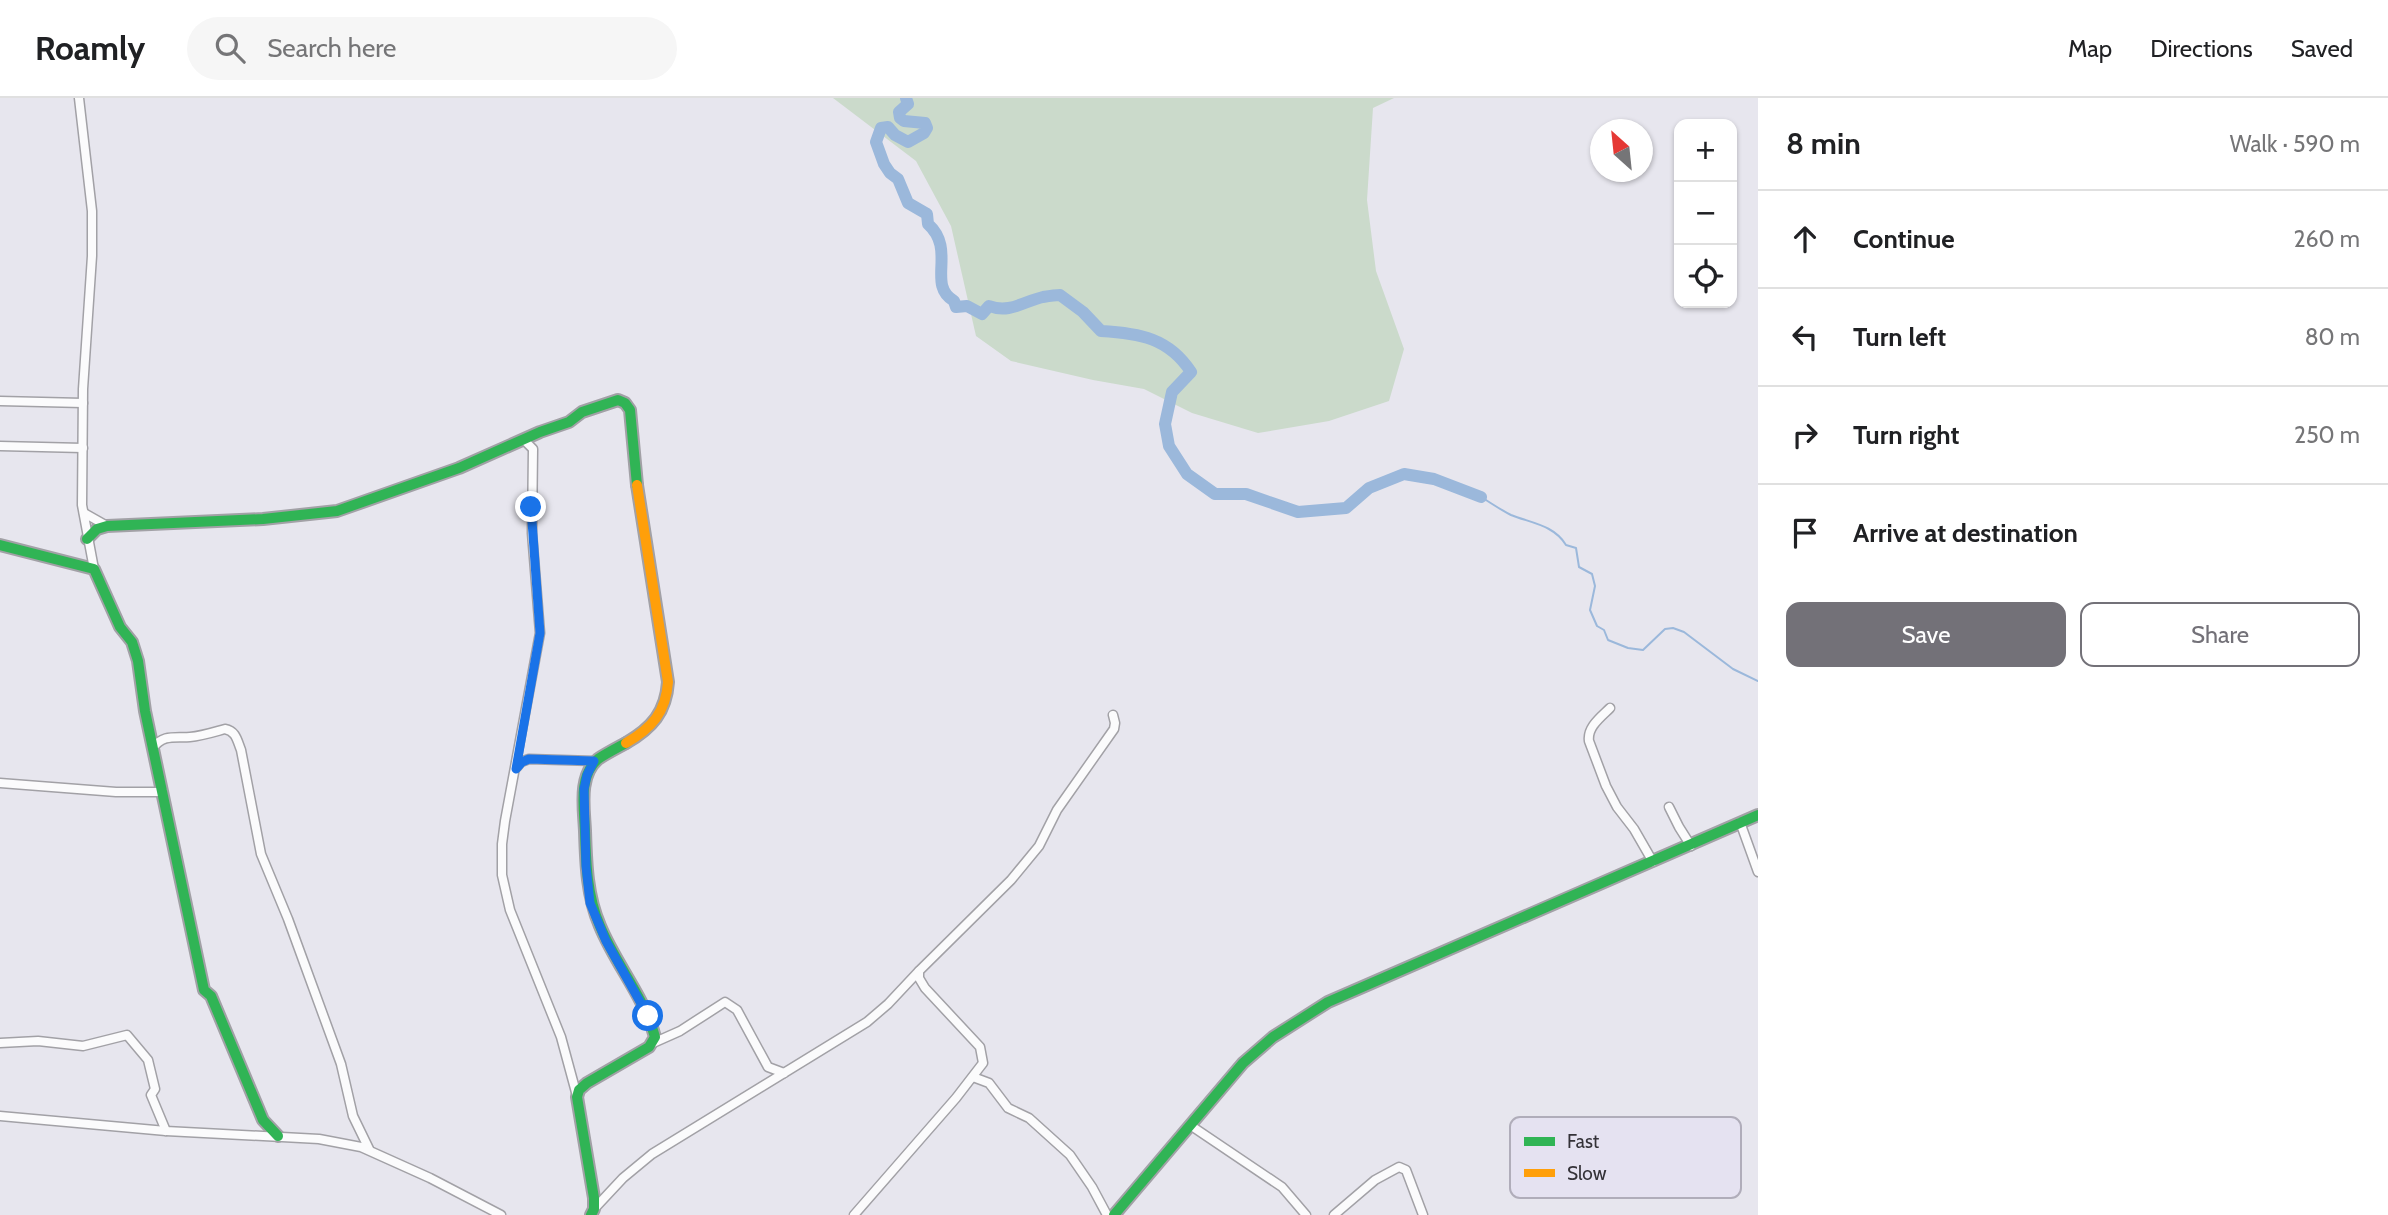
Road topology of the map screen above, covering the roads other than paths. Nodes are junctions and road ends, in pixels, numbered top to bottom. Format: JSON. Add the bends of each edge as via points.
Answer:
{"nodes":[{"id":1,"x":79,"y":98,"type":"edge"},
{"id":2,"x":0,"y":401,"type":"edge"},
{"id":3,"x":83,"y":404,"type":"junction"},
{"id":4,"x":518,"y":441,"type":"junction"},
{"id":5,"x":0,"y":446,"type":"edge"},
{"id":6,"x":83,"y":448,"type":"junction"},
{"id":7,"x":84,"y":513,"type":"junction"},
{"id":8,"x":107,"y":526,"type":"junction"},
{"id":9,"x":87,"y":538,"type":"junction"},
{"id":10,"x":0,"y":544,"type":"edge"},
{"id":11,"x":94,"y":569,"type":"junction"},
{"id":12,"x":1610,"y":708,"type":"dead end"},
{"id":13,"x":1113,"y":715,"type":"dead end"},
{"id":14,"x":153,"y":748,"type":"junction"},
{"id":15,"x":594,"y":761,"type":"junction"},
{"id":16,"x":516,"y":769,"type":"junction"},
{"id":17,"x":0,"y":783,"type":"edge"},
{"id":18,"x":163,"y":792,"type":"junction"},
{"id":19,"x":1670,"y":807,"type":"dead end"},
{"id":20,"x":1758,"y":816,"type":"edge"},
{"id":21,"x":1740,"y":822,"type":"junction"},
{"id":22,"x":1691,"y":846,"type":"junction"},
{"id":23,"x":1653,"y":862,"type":"junction"},
{"id":24,"x":1758,"y":872,"type":"edge"},
{"id":25,"x":919,"y":971,"type":"junction"},
{"id":26,"x":906,"y":984,"type":"junction"},
{"id":27,"x":925,"y":988,"type":"junction"},
{"id":28,"x":653,"y":1027,"type":"junction"},
{"id":29,"x":666,"y":1038,"type":"junction"},
{"id":30,"x":0,"y":1043,"type":"edge"},
{"id":31,"x":653,"y":1043,"type":"junction"},
{"id":32,"x":983,"y":1063,"type":"junction"},
{"id":33,"x":768,"y":1067,"type":"junction"},
{"id":34,"x":784,"y":1073,"type":"junction"},
{"id":35,"x":973,"y":1077,"type":"junction"},
{"id":36,"x":768,"y":1082,"type":"junction"},
{"id":37,"x":989,"y":1083,"type":"junction"},
{"id":38,"x":577,"y":1097,"type":"junction"},
{"id":39,"x":0,"y":1116,"type":"edge"},
{"id":40,"x":1191,"y":1125,"type":"junction"},
{"id":41,"x":166,"y":1131,"type":"junction"},
{"id":42,"x":278,"y":1136,"type":"junction"},
{"id":43,"x":369,"y":1149,"type":"junction"},
{"id":44,"x":592,"y":1212,"type":"edge"},
{"id":45,"x":501,"y":1215,"type":"edge"},
{"id":46,"x":854,"y":1215,"type":"edge"},
{"id":47,"x":1107,"y":1215,"type":"edge"},
{"id":48,"x":1114,"y":1215,"type":"edge"},
{"id":49,"x":1306,"y":1215,"type":"edge"},
{"id":50,"x":1334,"y":1215,"type":"edge"},
{"id":51,"x":1423,"y":1215,"type":"edge"}],
"edges":[{"from":1,"to":3,"type":"street","via":[[92,211]]},
{"from":2,"to":3,"type":"street"},
{"from":3,"to":6,"type":"street"},
{"from":4,"to":8,"type":"street","via":[[414,485],[337,511]]},
{"from":4,"to":15,"type":"street","via":[[607,402],[618,400],[630,410],[668,698],[654,725]]},
{"from":4,"to":16,"type":"street","via":[[526,441],[533,449],[532,533],[540,633]]},
{"from":5,"to":6,"type":"street"},
{"from":6,"to":7,"type":"street"},
{"from":7,"to":8,"type":"street"},
{"from":7,"to":9,"type":"street"},
{"from":8,"to":9,"type":"street"},
{"from":9,"to":11,"type":"street"},
{"from":10,"to":11,"type":"street"},
{"from":11,"to":14,"type":"street","via":[[120,627],[132,642]]},
{"from":12,"to":23,"type":"street","via":[[1591,728],[1589,741],[1617,807]]},
{"from":13,"to":25,"type":"street","via":[[1114,729],[1057,810],[1039,846],[1012,880]]},
{"from":14,"to":18,"type":"street"},
{"from":14,"to":43,"type":"street","via":[[174,736],[225,729],[236,735],[261,854],[341,1064],[359,1133]]},
{"from":15,"to":16,"type":"street","via":[[529,759]]},
{"from":15,"to":28,"type":"street","via":[[584,789],[590,903]]},
{"from":16,"to":38,"type":"street","via":[[502,844],[502,875],[510,909],[561,1037]]},
{"from":17,"to":18,"type":"street"},
{"from":18,"to":42,"type":"street","via":[[204,990],[211,996],[264,1120]]},
{"from":19,"to":22,"type":"street"},
{"from":20,"to":21,"type":"street"},
{"from":21,"to":22,"type":"street"},
{"from":21,"to":24,"type":"street"},
{"from":22,"to":23,"type":"street"},
{"from":23,"to":40,"type":"street","via":[[1328,1002],[1292,1022],[1243,1063]]},
{"from":25,"to":26,"type":"street"},
{"from":25,"to":27,"type":"street"},
{"from":26,"to":27,"type":"street"},
{"from":26,"to":34,"type":"street","via":[[866,1021]]},
{"from":27,"to":32,"type":"street","via":[[981,1047]]},
{"from":28,"to":29,"type":"street"},
{"from":28,"to":31,"type":"street"},
{"from":29,"to":31,"type":"street"},
{"from":29,"to":33,"type":"street","via":[[725,1002],[737,1010]]},
{"from":30,"to":41,"type":"street","via":[[83,1046],[127,1035],[148,1060],[155,1089],[151,1095]]},
{"from":31,"to":38,"type":"street","via":[[587,1083]]},
{"from":32,"to":35,"type":"street"},
{"from":32,"to":37,"type":"street"},
{"from":33,"to":34,"type":"street"},
{"from":33,"to":36,"type":"street"},
{"from":34,"to":36,"type":"street"},
{"from":35,"to":37,"type":"street"},
{"from":35,"to":46,"type":"street"},
{"from":36,"to":44,"type":"street","via":[[652,1154]]},
{"from":37,"to":47,"type":"street","via":[[1009,1108],[1029,1118],[1070,1155]]},
{"from":38,"to":44,"type":"street","via":[[593,1187]]},
{"from":39,"to":41,"type":"street"},
{"from":40,"to":48,"type":"street"},
{"from":40,"to":49,"type":"street","via":[[1282,1187]]},
{"from":41,"to":42,"type":"street"},
{"from":42,"to":43,"type":"street"},
{"from":43,"to":45,"type":"street"},
{"from":50,"to":51,"type":"street","via":[[1399,1167],[1406,1170]]}]}
